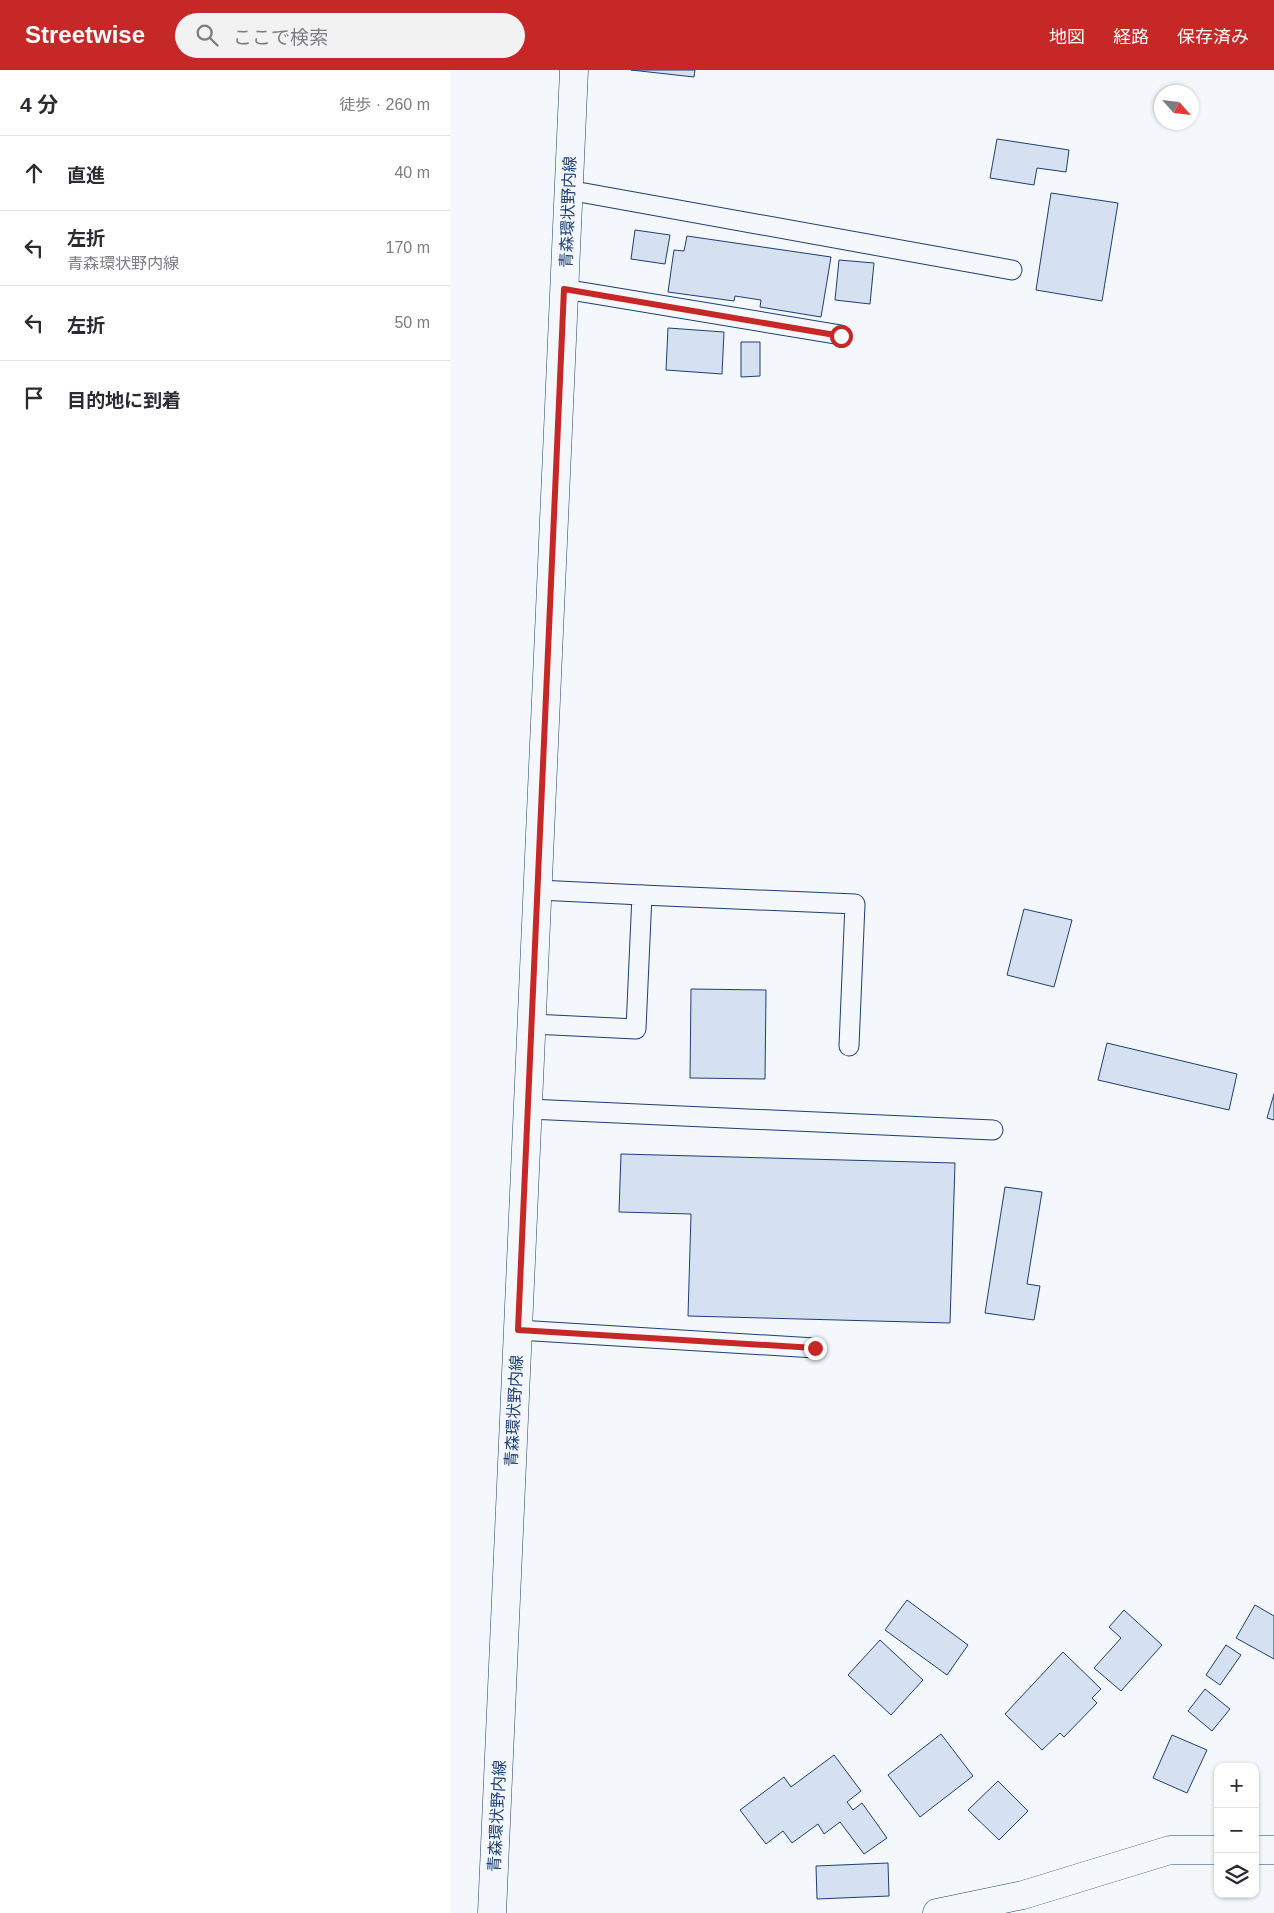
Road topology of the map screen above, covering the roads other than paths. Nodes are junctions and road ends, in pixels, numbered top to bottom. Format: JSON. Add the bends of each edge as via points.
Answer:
{"nodes":[{"id":1,"x":574,"y":70,"type":"edge"},
{"id":2,"x":568,"y":190,"type":"junction"},
{"id":3,"x":1012,"y":270,"type":"dead end"},
{"id":4,"x":564,"y":289,"type":"junction"},
{"id":5,"x":841,"y":336,"type":"dead end"},
{"id":6,"x":538,"y":890,"type":"junction"},
{"id":7,"x":642,"y":895,"type":"junction"},
{"id":8,"x":532,"y":1024,"type":"junction"},
{"id":9,"x":849,"y":1046,"type":"dead end"},
{"id":10,"x":528,"y":1109,"type":"junction"},
{"id":11,"x":993,"y":1130,"type":"dead end"},
{"id":12,"x":518,"y":1330,"type":"junction"},
{"id":13,"x":815,"y":1348,"type":"dead end"},
{"id":14,"x":1214,"y":1850,"type":"edge"},
{"id":15,"x":1259,"y":1850,"type":"edge"},
{"id":16,"x":1274,"y":1850,"type":"edge"},
{"id":17,"x":492,"y":1913,"type":"edge"},
{"id":18,"x":937,"y":1913,"type":"edge"}],
"edges":[{"from":1,"to":2,"type":"main road","name":"青森環状野内線"},
{"from":2,"to":3,"type":"lane"},
{"from":2,"to":4,"type":"main road","name":"青森環状野内線"},
{"from":4,"to":5,"type":"lane"},
{"from":4,"to":6,"type":"main road","name":"青森環状野内線"},
{"from":6,"to":7,"type":"lane"},
{"from":6,"to":8,"type":"main road","name":"青森環状野内線"},
{"from":7,"to":8,"type":"lane","via":[[636,1029]]},
{"from":7,"to":9,"type":"lane","via":[[855,904]]},
{"from":8,"to":10,"type":"main road","name":"青森環状野内線"},
{"from":10,"to":11,"type":"lane"},
{"from":10,"to":12,"type":"main road","name":"青森環状野内線"},
{"from":12,"to":13,"type":"lane"},
{"from":12,"to":17,"type":"main road","name":"青森環状野内線"},
{"from":14,"to":18,"type":"main road","via":[[1170,1850],[1023,1895]]},
{"from":15,"to":16,"type":"main road"}]}
